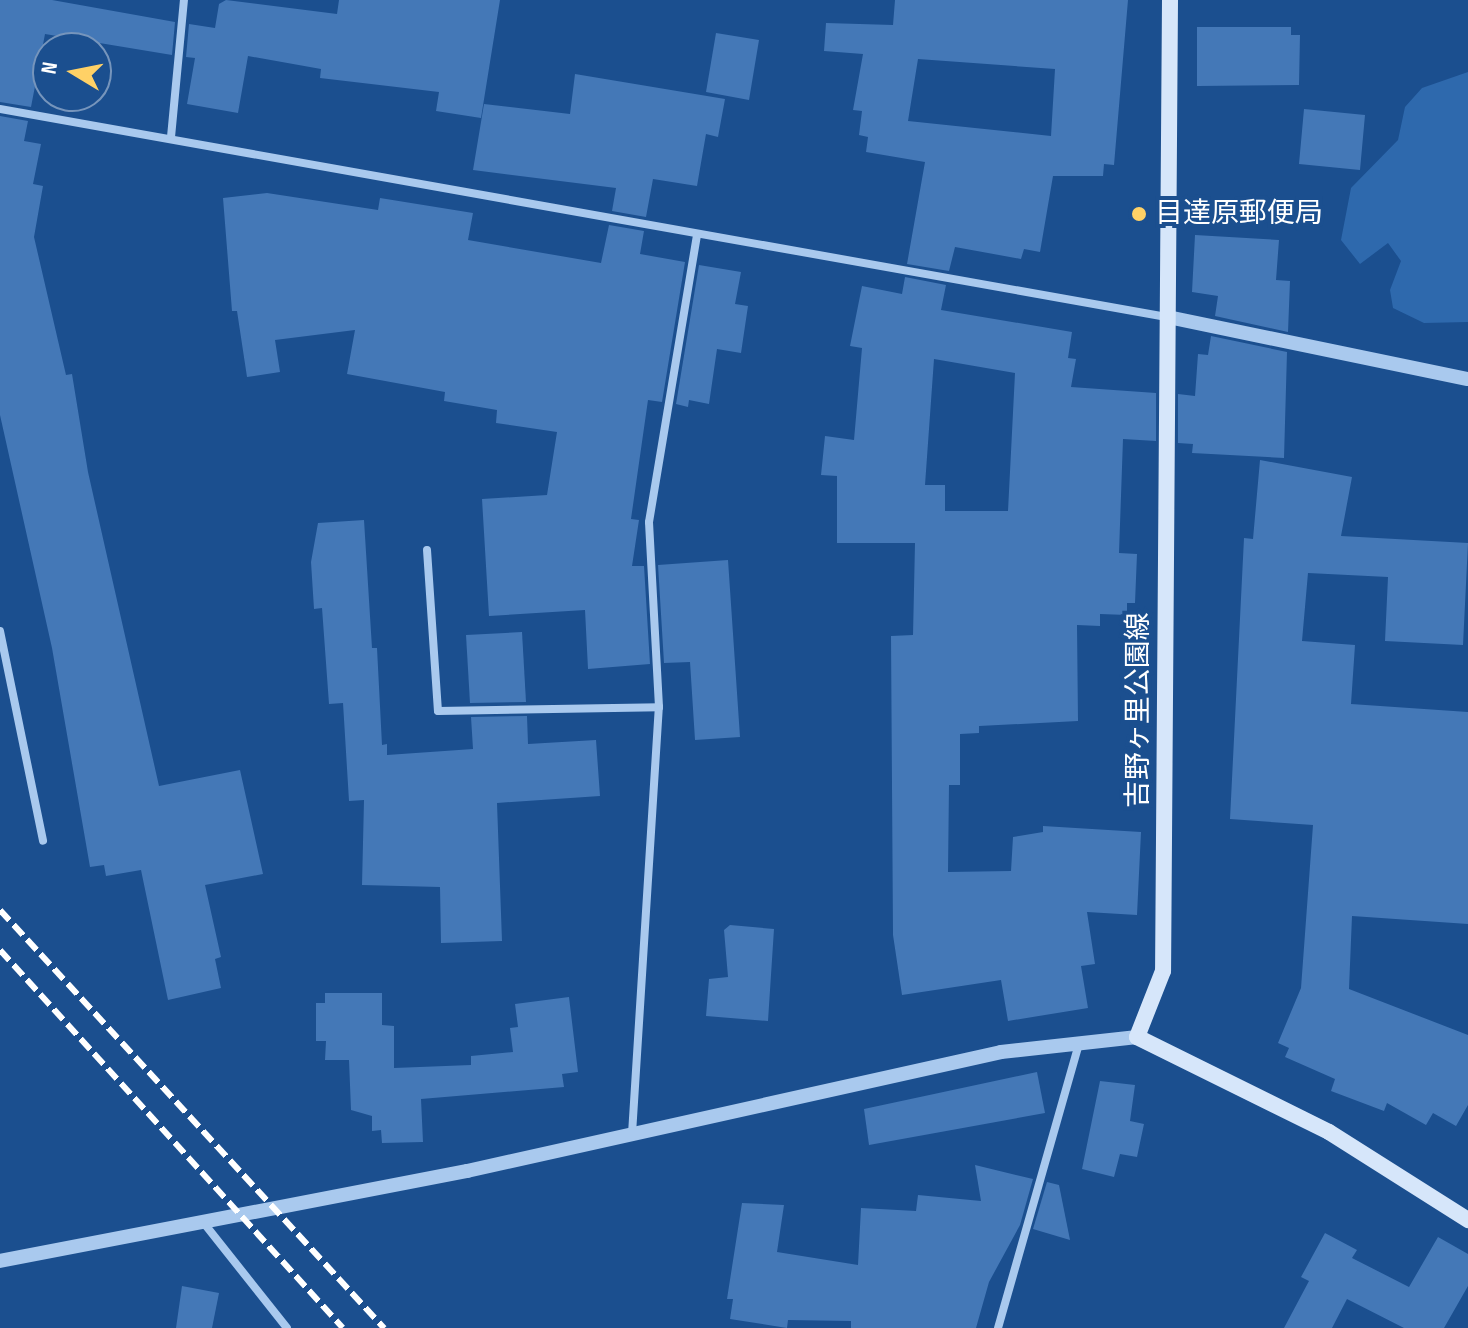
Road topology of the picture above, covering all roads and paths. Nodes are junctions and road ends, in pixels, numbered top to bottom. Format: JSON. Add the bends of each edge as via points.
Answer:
{"nodes":[{"id":1,"x":184,"y":0,"type":"edge"},
{"id":2,"x":1170,"y":0,"type":"edge"},
{"id":3,"x":0,"y":109,"type":"edge"},
{"id":4,"x":171,"y":137,"type":"junction"},
{"id":5,"x":697,"y":234,"type":"junction"},
{"id":6,"x":1168,"y":317,"type":"junction"},
{"id":7,"x":1468,"y":379,"type":"edge"},
{"id":8,"x":427,"y":550,"type":"dead end"},
{"id":9,"x":0,"y":631,"type":"edge"},
{"id":10,"x":11,"y":688,"type":"junction"},
{"id":11,"x":0,"y":690,"type":"edge"},
{"id":12,"x":659,"y":707,"type":"junction"},
{"id":13,"x":43,"y":841,"type":"dead end"},
{"id":14,"x":1137,"y":1037,"type":"junction"},
{"id":15,"x":1079,"y":1043,"type":"junction"},
{"id":16,"x":632,"y":1134,"type":"junction"},
{"id":17,"x":1468,"y":1220,"type":"edge"},
{"id":18,"x":203,"y":1222,"type":"junction"},
{"id":19,"x":0,"y":1261,"type":"edge"},
{"id":20,"x":287,"y":1328,"type":"edge"},
{"id":21,"x":998,"y":1328,"type":"edge"}],
"edges":[{"from":1,"to":4,"type":"street","via":[[183,57]]},
{"from":2,"to":6,"type":"main road","name":"吉野ヶ里公園線"},
{"from":3,"to":4,"type":"street"},
{"from":4,"to":5,"type":"street"},
{"from":5,"to":6,"type":"street"},
{"from":5,"to":12,"type":"street","via":[[651,487]]},
{"from":6,"to":7,"type":"street"},
{"from":6,"to":14,"type":"main road","name":"吉野ヶ里公園線","via":[[1163,971]]},
{"from":8,"to":12,"type":"street","via":[[438,711]]},
{"from":9,"to":10,"type":"street"},
{"from":10,"to":11,"type":"street"},
{"from":10,"to":13,"type":"street"},
{"from":12,"to":16,"type":"street"},
{"from":14,"to":15,"type":"street"},
{"from":14,"to":17,"type":"main road","via":[[1329,1132]]},
{"from":15,"to":16,"type":"street","via":[[1001,1052]]},
{"from":15,"to":21,"type":"street"},
{"from":16,"to":18,"type":"street"},
{"from":18,"to":19,"type":"street"},
{"from":18,"to":20,"type":"street"}]}
